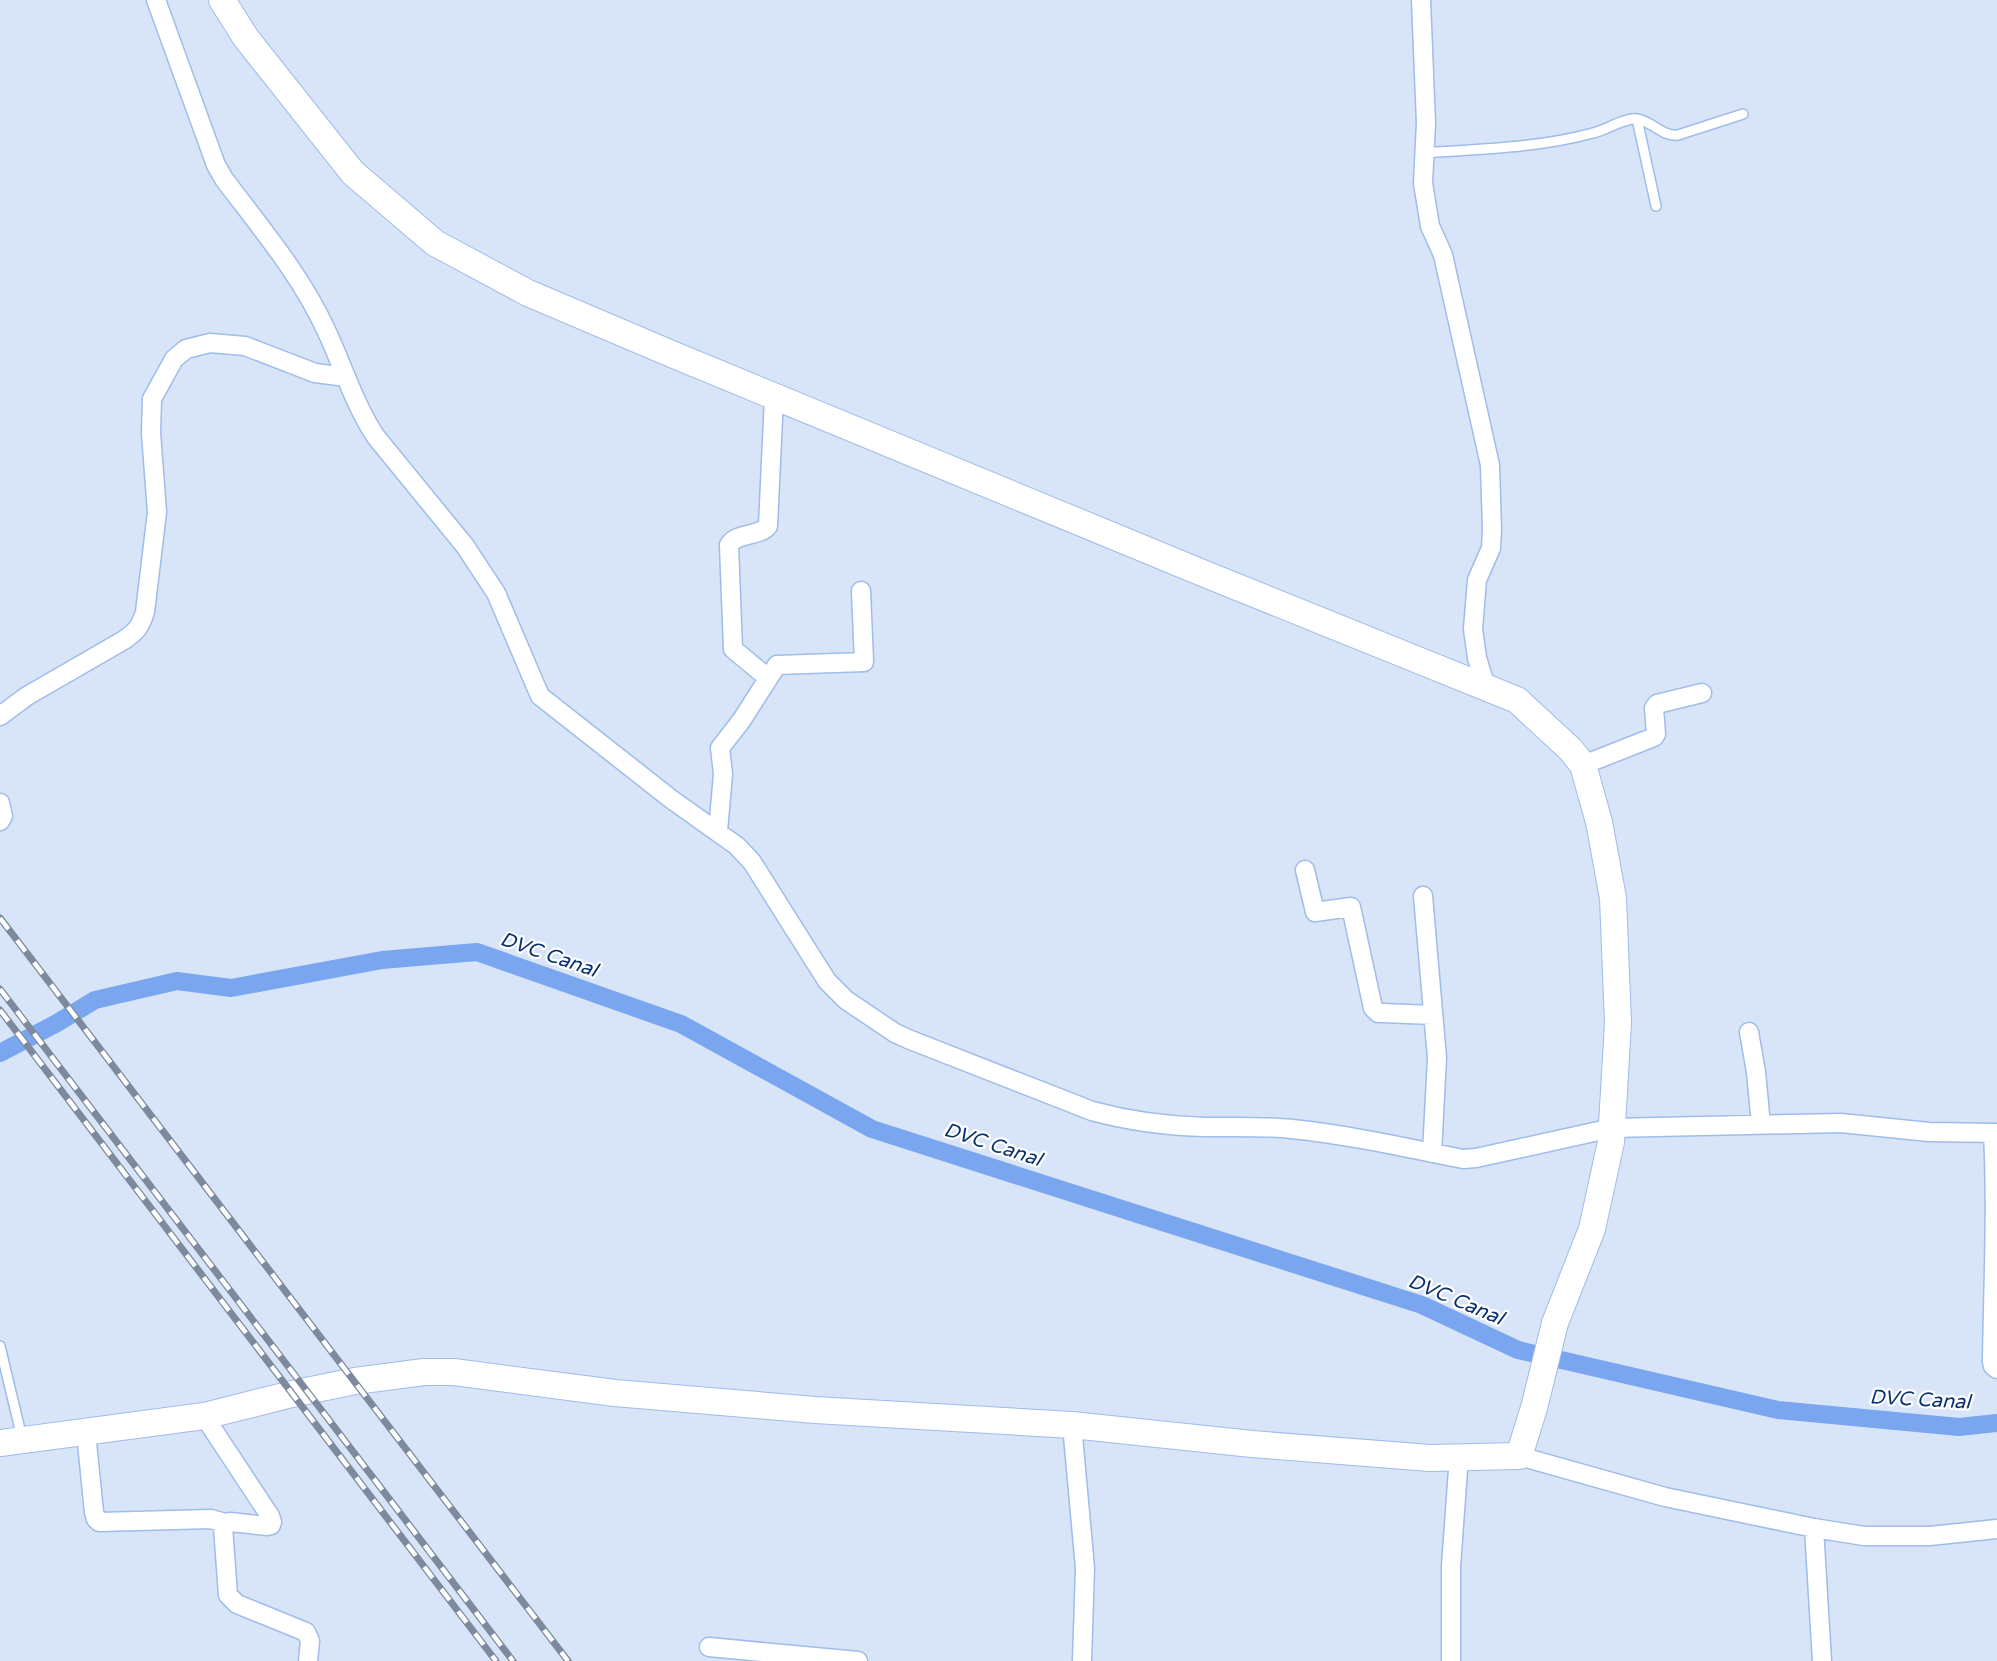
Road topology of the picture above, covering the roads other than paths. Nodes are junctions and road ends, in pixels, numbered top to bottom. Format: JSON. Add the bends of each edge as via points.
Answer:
{"nodes":[{"id":1,"x":156,"y":0,"type":"edge"},
{"id":2,"x":222,"y":0,"type":"edge"},
{"id":3,"x":1421,"y":0,"type":"edge"},
{"id":4,"x":1743,"y":114,"type":"dead end"},
{"id":5,"x":1637,"y":119,"type":"junction"},
{"id":6,"x":1425,"y":153,"type":"junction"},
{"id":7,"x":1656,"y":206,"type":"dead end"},
{"id":8,"x":346,"y":377,"type":"junction"},
{"id":9,"x":774,"y":397,"type":"junction"},
{"id":10,"x":861,"y":591,"type":"dead end"},
{"id":11,"x":768,"y":678,"type":"junction"},
{"id":12,"x":1486,"y":687,"type":"junction"},
{"id":13,"x":1702,"y":693,"type":"dead end"},
{"id":14,"x":0,"y":716,"type":"edge"},
{"id":15,"x":1583,"y":765,"type":"junction"},
{"id":16,"x":0,"y":803,"type":"edge"},
{"id":17,"x":0,"y":821,"type":"edge"},
{"id":18,"x":718,"y":831,"type":"junction"},
{"id":19,"x":1305,"y":870,"type":"dead end"},
{"id":20,"x":1423,"y":896,"type":"dead end"},
{"id":21,"x":1433,"y":1015,"type":"junction"},
{"id":22,"x":1749,"y":1032,"type":"dead end"},
{"id":23,"x":1761,"y":1125,"type":"junction"},
{"id":24,"x":1611,"y":1128,"type":"junction"},
{"id":25,"x":1995,"y":1133,"type":"edge"},
{"id":26,"x":1432,"y":1153,"type":"junction"},
{"id":27,"x":0,"y":1346,"type":"edge"},
{"id":28,"x":1997,"y":1369,"type":"edge"},
{"id":29,"x":204,"y":1416,"type":"junction"},
{"id":30,"x":1072,"y":1425,"type":"junction"},
{"id":31,"x":86,"y":1433,"type":"junction"},
{"id":32,"x":11,"y":1442,"type":"edge"},
{"id":33,"x":1459,"y":1456,"type":"junction"},
{"id":34,"x":1519,"y":1456,"type":"junction"},
{"id":35,"x":225,"y":1523,"type":"junction"},
{"id":36,"x":1814,"y":1528,"type":"junction"},
{"id":37,"x":1997,"y":1529,"type":"edge"},
{"id":38,"x":709,"y":1647,"type":"dead end"},
{"id":39,"x":308,"y":1661,"type":"edge"},
{"id":40,"x":858,"y":1661,"type":"edge"},
{"id":41,"x":1083,"y":1661,"type":"edge"},
{"id":42,"x":1451,"y":1661,"type":"edge"},
{"id":43,"x":1822,"y":1661,"type":"edge"}],
"edges":[{"from":1,"to":8,"type":"street","via":[[216,165],[301,284]]},
{"from":2,"to":9,"type":"street","via":[[246,38],[353,173],[435,243],[528,293]]},
{"from":3,"to":6,"type":"street"},
{"from":4,"to":5,"type":"lane","via":[[1674,136]]},
{"from":5,"to":6,"type":"lane","via":[[1592,134],[1532,145]]},
{"from":5,"to":7,"type":"lane"},
{"from":6,"to":12,"type":"street","via":[[1423,183],[1430,226],[1443,255],[1490,465],[1491,548],[1477,579],[1473,629]]},
{"from":8,"to":14,"type":"street","via":[[315,373],[236,344],[210,343],[180,353],[151,402],[157,512],[142,623],[124,640]]},
{"from":8,"to":18,"type":"street","via":[[358,408],[376,437],[465,546],[496,593],[540,696]]},
{"from":9,"to":11,"type":"street","via":[[768,526],[729,545],[733,649]]},
{"from":9,"to":12,"type":"street"},
{"from":10,"to":11,"type":"street","via":[[864,662],[779,664]]},
{"from":11,"to":18,"type":"street","via":[[720,748],[723,774]]},
{"from":12,"to":15,"type":"street","via":[[1517,700]]},
{"from":13,"to":15,"type":"street","via":[[1655,706],[1655,736]]},
{"from":15,"to":24,"type":"street","via":[[1599,822],[1613,898],[1618,1023]]},
{"from":16,"to":17,"type":"street"},
{"from":18,"to":26,"type":"street","via":[[752,861],[827,981],[846,1000],[908,1039],[1113,1116],[1171,1125],[1292,1129]]},
{"from":19,"to":21,"type":"street","via":[[1315,912],[1351,907],[1373,1008],[1383,1013]]},
{"from":20,"to":21,"type":"street"},
{"from":21,"to":26,"type":"street","via":[[1437,1068]]},
{"from":22,"to":23,"type":"street"},
{"from":23,"to":24,"type":"street"},
{"from":23,"to":25,"type":"street","via":[[1841,1123],[1929,1132]]},
{"from":24,"to":26,"type":"street","via":[[1476,1158]]},
{"from":24,"to":34,"type":"street","via":[[1592,1229],[1555,1323]]},
{"from":25,"to":28,"type":"street","via":[[1992,1362]]},
{"from":27,"to":32,"type":"lane"},
{"from":29,"to":30,"type":"street","via":[[355,1381],[454,1372],[615,1393]]},
{"from":29,"to":31,"type":"street"},
{"from":29,"to":35,"type":"street","via":[[272,1522],[267,1526]]},
{"from":30,"to":33,"type":"street","via":[[1252,1444],[1430,1458]]},
{"from":30,"to":41,"type":"street","via":[[1085,1569]]},
{"from":31,"to":32,"type":"street"},
{"from":31,"to":35,"type":"street","via":[[94,1512],[99,1522],[211,1519]]},
{"from":33,"to":34,"type":"street"},
{"from":33,"to":42,"type":"street","via":[[1451,1566]]},
{"from":34,"to":36,"type":"street","via":[[1665,1497]]},
{"from":35,"to":39,"type":"street","via":[[222,1533],[226,1585],[231,1600],[306,1632],[310,1641]]},
{"from":36,"to":37,"type":"street","via":[[1864,1536],[1930,1536]]},
{"from":36,"to":43,"type":"street"},
{"from":38,"to":40,"type":"street"}]}
